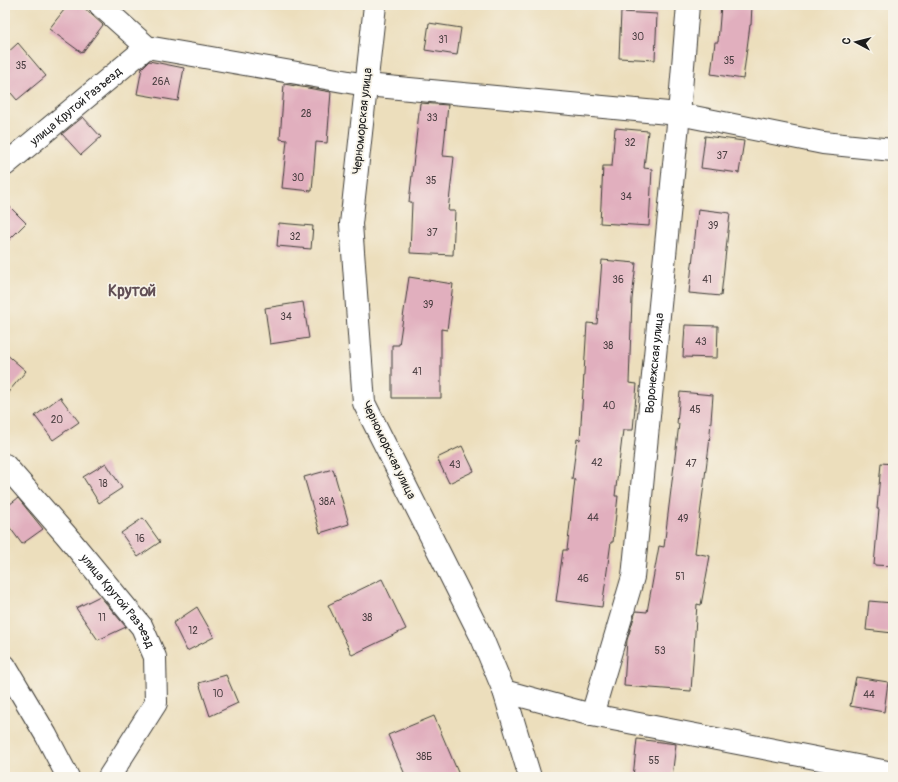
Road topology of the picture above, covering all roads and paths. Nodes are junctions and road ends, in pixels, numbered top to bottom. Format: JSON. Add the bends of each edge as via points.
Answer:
{"nodes":[{"id":1,"x":100,"y":5,"type":"edge"},
{"id":2,"x":375,"y":5,"type":"edge"},
{"id":3,"x":688,"y":5,"type":"edge"},
{"id":4,"x":146,"y":48,"type":"junction"},
{"id":5,"x":366,"y":85,"type":"junction"},
{"id":6,"x":680,"y":114,"type":"junction"},
{"id":7,"x":893,"y":150,"type":"edge"},
{"id":8,"x":5,"y":165,"type":"edge"},
{"id":9,"x":5,"y":465,"type":"edge"},
{"id":10,"x":5,"y":666,"type":"edge"},
{"id":11,"x":504,"y":690,"type":"junction"},
{"id":12,"x":592,"y":715,"type":"junction"},
{"id":13,"x":893,"y":773,"type":"edge"},
{"id":14,"x":68,"y":777,"type":"edge"},
{"id":15,"x":109,"y":777,"type":"edge"},
{"id":16,"x":530,"y":777,"type":"edge"}],
"edges":[{"from":1,"to":4,"type":"street"},
{"from":2,"to":5,"type":"street","name":"Черноморская улица"},
{"from":3,"to":6,"type":"street","name":"Воронежская улица"},
{"from":4,"to":5,"type":"street"},
{"from":4,"to":8,"type":"street","name":"улица Крутой Разъезд"},
{"from":5,"to":6,"type":"street"},
{"from":5,"to":11,"type":"street","name":"Черноморская улица","via":[[351,224],[364,403],[482,638]]},
{"from":6,"to":7,"type":"street","via":[[823,143]]},
{"from":6,"to":12,"type":"street","name":"Воронежская улица","via":[[633,577]]},
{"from":9,"to":15,"type":"street","name":"улица Крутой Разъезд","via":[[142,627],[155,657],[156,703]]},
{"from":10,"to":14,"type":"street","via":[[46,734]]},
{"from":11,"to":12,"type":"street"},
{"from":11,"to":16,"type":"street","name":"Черноморская улица"},
{"from":12,"to":13,"type":"street"}]}
